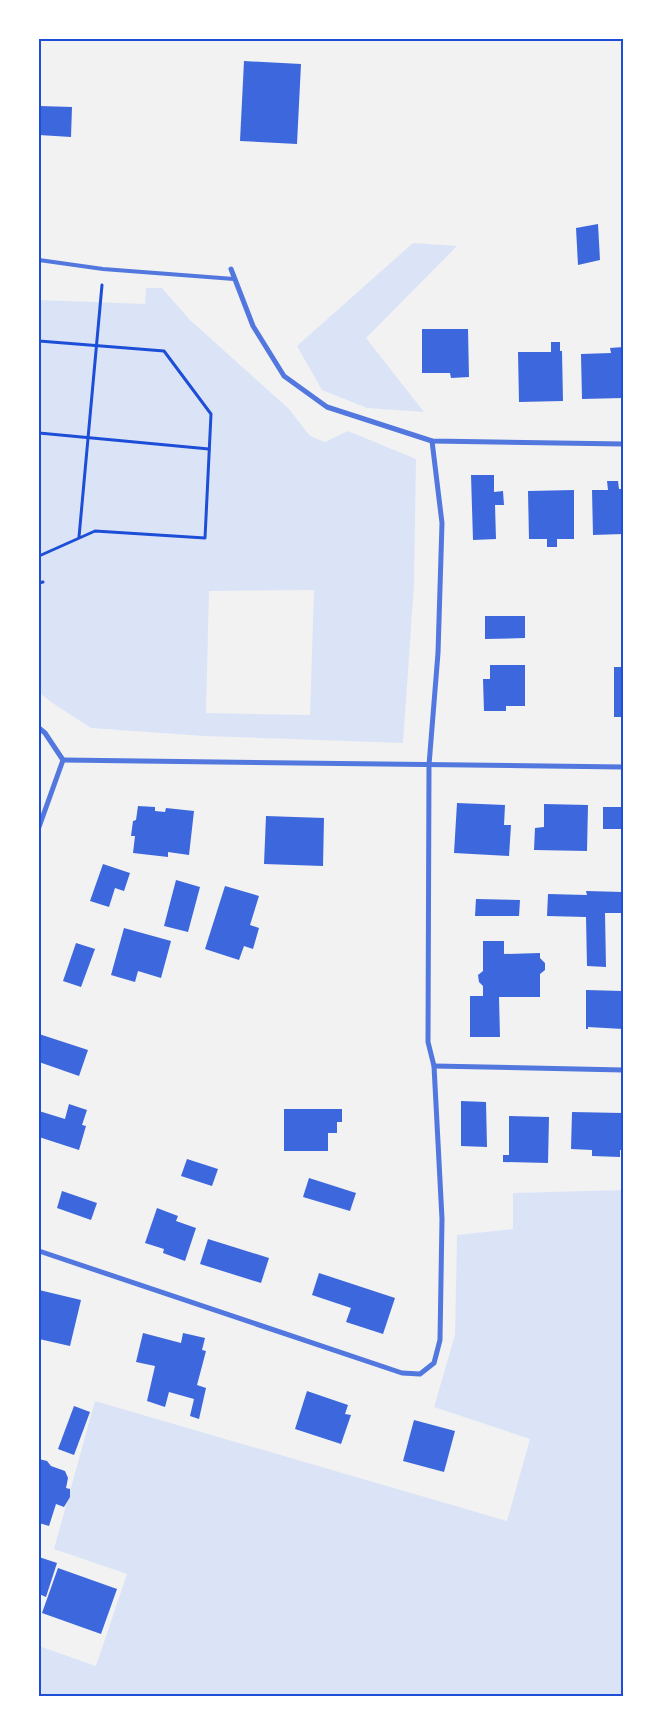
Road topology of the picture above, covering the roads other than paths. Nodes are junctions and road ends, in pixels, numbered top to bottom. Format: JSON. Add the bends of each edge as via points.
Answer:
{"nodes":[{"id":1,"x":39,"y":260,"type":"edge"},
{"id":2,"x":231,"y":268,"type":"dead end"},
{"id":3,"x":234,"y":279,"type":"junction"},
{"id":4,"x":432,"y":441,"type":"junction"},
{"id":5,"x":623,"y":444,"type":"edge"},
{"id":6,"x":39,"y":728,"type":"edge"},
{"id":7,"x":63,"y":760,"type":"junction"},
{"id":8,"x":429,"y":765,"type":"junction"},
{"id":9,"x":623,"y":767,"type":"edge"},
{"id":10,"x":39,"y":827,"type":"edge"},
{"id":11,"x":434,"y":1066,"type":"junction"},
{"id":12,"x":623,"y":1070,"type":"edge"},
{"id":13,"x":39,"y":1251,"type":"edge"}],
"edges":[{"from":1,"to":3,"type":"lane","via":[[103,269]]},
{"from":2,"to":3,"type":"street"},
{"from":3,"to":4,"type":"street","via":[[253,326],[284,376],[327,407]]},
{"from":4,"to":5,"type":"street"},
{"from":4,"to":8,"type":"street","via":[[442,522],[438,652]]},
{"from":6,"to":7,"type":"street"},
{"from":7,"to":8,"type":"street"},
{"from":7,"to":10,"type":"street"},
{"from":8,"to":9,"type":"street"},
{"from":8,"to":11,"type":"street","via":[[428,1042]]},
{"from":11,"to":12,"type":"street"},
{"from":11,"to":13,"type":"street","via":[[442,1219],[440,1340],[434,1363],[420,1374],[377,1366]]}]}
